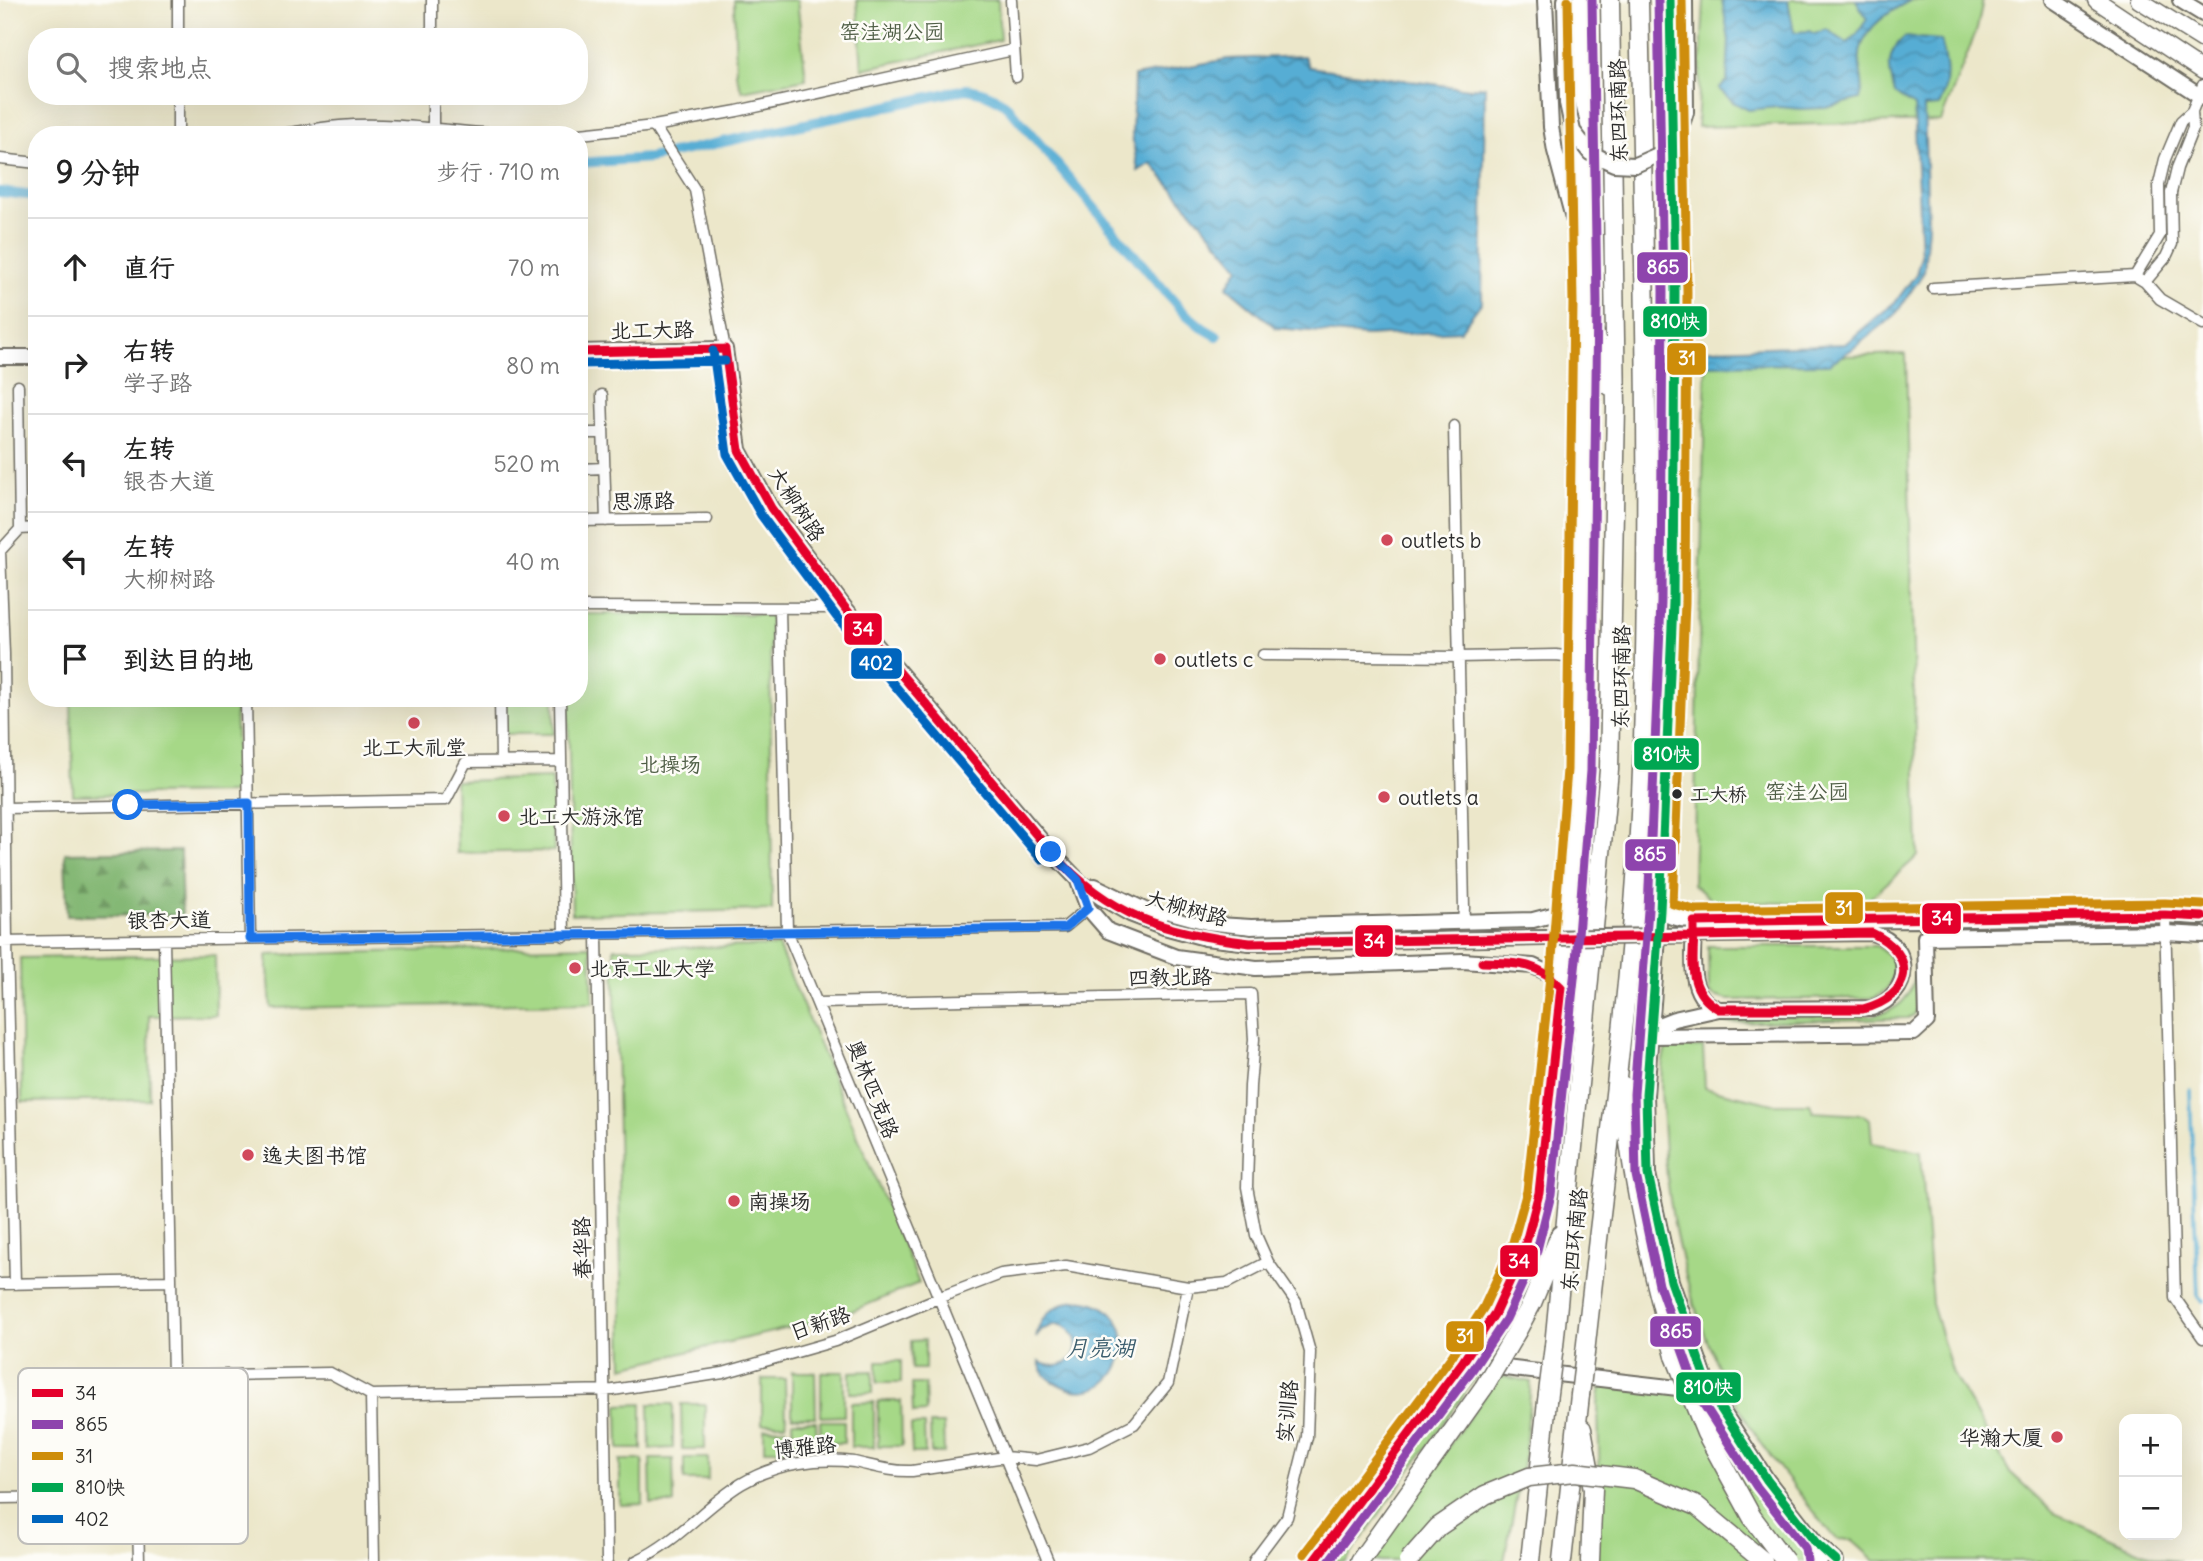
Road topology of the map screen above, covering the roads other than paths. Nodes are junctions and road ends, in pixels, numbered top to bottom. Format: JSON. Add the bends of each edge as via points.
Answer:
{"nodes":[{"id":1,"x":178,"y":0,"type":"edge"},
{"id":2,"x":432,"y":0,"type":"edge"},
{"id":3,"x":1011,"y":0,"type":"edge"},
{"id":4,"x":1545,"y":0,"type":"edge"},
{"id":5,"x":1565,"y":0,"type":"edge"},
{"id":6,"x":1580,"y":0,"type":"edge"},
{"id":7,"x":1610,"y":0,"type":"edge"},
{"id":8,"x":1639,"y":0,"type":"edge"},
{"id":9,"x":1670,"y":0,"type":"edge"},
{"id":10,"x":1685,"y":0,"type":"edge"},
{"id":11,"x":2053,"y":0,"type":"edge"},
{"id":12,"x":2096,"y":0,"type":"edge"},
{"id":13,"x":2139,"y":0,"type":"edge"},
{"id":14,"x":2180,"y":0,"type":"edge"},
{"id":15,"x":2203,"y":14,"type":"edge"},
{"id":16,"x":178,"y":28,"type":"edge"},
{"id":17,"x":432,"y":28,"type":"edge"},
{"id":18,"x":2203,"y":40,"type":"edge"},
{"id":19,"x":1013,"y":50,"type":"junction"},
{"id":20,"x":2203,"y":71,"type":"edge"},
{"id":21,"x":1016,"y":77,"type":"dead end"},
{"id":22,"x":2202,"y":93,"type":"edge"},
{"id":23,"x":178,"y":105,"type":"edge"},
{"id":24,"x":433,"y":105,"type":"edge"},
{"id":25,"x":2192,"y":111,"type":"junction"},
{"id":26,"x":178,"y":126,"type":"edge"},
{"id":27,"x":433,"y":126,"type":"edge"},
{"id":28,"x":654,"y":126,"type":"junction"},
{"id":29,"x":588,"y":133,"type":"edge"},
{"id":30,"x":0,"y":159,"type":"edge"},
{"id":31,"x":28,"y":162,"type":"edge"},
{"id":32,"x":1583,"y":256,"type":"junction"},
{"id":33,"x":2135,"y":276,"type":"junction"},
{"id":34,"x":2145,"y":282,"type":"junction"},
{"id":35,"x":1933,"y":288,"type":"dead end"},
{"id":36,"x":1675,"y":292,"type":"junction"},
{"id":37,"x":1585,"y":302,"type":"junction"},
{"id":38,"x":2203,"y":324,"type":"edge"},
{"id":39,"x":724,"y":349,"type":"junction"},
{"id":40,"x":588,"y":352,"type":"edge"},
{"id":41,"x":0,"y":357,"type":"edge"},
{"id":42,"x":28,"y":357,"type":"edge"},
{"id":43,"x":18,"y":386,"type":"dead end"},
{"id":44,"x":602,"y":394,"type":"dead end"},
{"id":45,"x":1647,"y":405,"type":"junction"},
{"id":46,"x":1616,"y":407,"type":"junction"},
{"id":47,"x":1454,"y":426,"type":"dead end"},
{"id":48,"x":588,"y":433,"type":"edge"},
{"id":49,"x":603,"y":433,"type":"junction"},
{"id":50,"x":605,"y":468,"type":"junction"},
{"id":51,"x":588,"y":469,"type":"edge"},
{"id":52,"x":707,"y":519,"type":"dead end"},
{"id":53,"x":606,"y":520,"type":"junction"},
{"id":54,"x":588,"y":521,"type":"edge"},
{"id":55,"x":20,"y":529,"type":"junction"},
{"id":56,"x":28,"y":529,"type":"edge"},
{"id":57,"x":0,"y":551,"type":"edge"},
{"id":58,"x":588,"y":607,"type":"edge"},
{"id":59,"x":780,"y":608,"type":"junction"},
{"id":60,"x":845,"y":608,"type":"junction"},
{"id":61,"x":1263,"y":655,"type":"dead end"},
{"id":62,"x":1458,"y":657,"type":"junction"},
{"id":63,"x":1581,"y":658,"type":"junction"},
{"id":64,"x":246,"y":707,"type":"edge"},
{"id":65,"x":500,"y":707,"type":"edge"},
{"id":66,"x":560,"y":707,"type":"edge"},
{"id":67,"x":560,"y":761,"type":"junction"},
{"id":68,"x":501,"y":762,"type":"junction"},
{"id":69,"x":249,"y":803,"type":"junction"},
{"id":70,"x":6,"y":808,"type":"junction"},
{"id":71,"x":1078,"y":880,"type":"junction"},
{"id":72,"x":1569,"y":901,"type":"junction"},
{"id":73,"x":1088,"y":908,"type":"junction"},
{"id":74,"x":1660,"y":911,"type":"junction"},
{"id":75,"x":2165,"y":915,"type":"junction"},
{"id":76,"x":2203,"y":917,"type":"edge"},
{"id":77,"x":1924,"y":920,"type":"junction"},
{"id":78,"x":1694,"y":922,"type":"junction"},
{"id":79,"x":1463,"y":923,"type":"junction"},
{"id":80,"x":787,"y":931,"type":"junction"},
{"id":81,"x":2165,"y":933,"type":"junction"},
{"id":82,"x":597,"y":935,"type":"junction"},
{"id":83,"x":2203,"y":935,"type":"edge"},
{"id":84,"x":564,"y":936,"type":"junction"},
{"id":85,"x":1925,"y":937,"type":"junction"},
{"id":86,"x":250,"y":939,"type":"junction"},
{"id":87,"x":164,"y":940,"type":"junction"},
{"id":88,"x":4,"y":942,"type":"edge"},
{"id":89,"x":1463,"y":961,"type":"junction"},
{"id":90,"x":1561,"y":987,"type":"junction"},
{"id":91,"x":817,"y":1003,"type":"junction"},
{"id":92,"x":1719,"y":1009,"type":"junction"},
{"id":93,"x":1651,"y":1032,"type":"junction"},
{"id":94,"x":1619,"y":1048,"type":"junction"},
{"id":95,"x":1566,"y":1222,"type":"junction"},
{"id":96,"x":1268,"y":1262,"type":"junction"},
{"id":97,"x":171,"y":1281,"type":"junction"},
{"id":98,"x":0,"y":1284,"type":"edge"},
{"id":99,"x":15,"y":1284,"type":"junction"},
{"id":100,"x":1188,"y":1287,"type":"junction"},
{"id":101,"x":938,"y":1297,"type":"junction"},
{"id":102,"x":2203,"y":1338,"type":"edge"},
{"id":103,"x":1462,"y":1363,"type":"junction"},
{"id":104,"x":173,"y":1368,"type":"edge"},
{"id":105,"x":248,"y":1375,"type":"edge"},
{"id":106,"x":603,"y":1391,"type":"junction"},
{"id":107,"x":1710,"y":1392,"type":"junction"},
{"id":108,"x":371,"y":1395,"type":"junction"},
{"id":109,"x":1579,"y":1402,"type":"junction"},
{"id":110,"x":1005,"y":1457,"type":"junction"},
{"id":111,"x":0,"y":1498,"type":"edge"},
{"id":112,"x":18,"y":1498,"type":"edge"},
{"id":113,"x":1816,"y":1543,"type":"junction"},
{"id":114,"x":374,"y":1561,"type":"edge"},
{"id":115,"x":607,"y":1561,"type":"edge"},
{"id":116,"x":636,"y":1561,"type":"edge"},
{"id":117,"x":1048,"y":1561,"type":"edge"},
{"id":118,"x":1254,"y":1561,"type":"edge"},
{"id":119,"x":1314,"y":1561,"type":"edge"},
{"id":120,"x":1360,"y":1561,"type":"edge"},
{"id":121,"x":1408,"y":1561,"type":"edge"},
{"id":122,"x":1530,"y":1561,"type":"edge"},
{"id":123,"x":1562,"y":1561,"type":"edge"},
{"id":124,"x":1590,"y":1561,"type":"edge"},
{"id":125,"x":1763,"y":1561,"type":"edge"},
{"id":126,"x":1785,"y":1561,"type":"edge"},
{"id":127,"x":1820,"y":1561,"type":"edge"},
{"id":128,"x":1836,"y":1561,"type":"edge"}],
"edges":[{"from":1,"to":16,"type":"street"},
{"from":2,"to":17,"type":"street"},
{"from":3,"to":19,"type":"street"},
{"from":4,"to":32,"type":"street","via":[[1551,127]]},
{"from":5,"to":10,"type":"street","bridge":true,"via":[[1567,103],[1573,131],[1590,153],[1614,164],[1635,165],[1660,154],[1678,136],[1686,112]]},
{"from":6,"to":32,"type":"street"},
{"from":7,"to":46,"type":"highway","name":"东四环南路"},
{"from":8,"to":45,"type":"highway","name":"东四环南路"},
{"from":9,"to":36,"type":"street"},
{"from":11,"to":22,"type":"street"},
{"from":12,"to":20,"type":"main road"},
{"from":13,"to":18,"type":"main road"},
{"from":14,"to":15,"type":"street"},
{"from":19,"to":21,"type":"street"},
{"from":19,"to":28,"type":"street"},
{"from":22,"to":25,"type":"street"},
{"from":23,"to":26,"type":"street"},
{"from":24,"to":27,"type":"street"},
{"from":25,"to":33,"type":"street","via":[[2181,121],[2165,159],[2159,184],[2160,235]]},
{"from":25,"to":34,"type":"street","via":[[2193,128],[2171,193],[2172,244]]},
{"from":28,"to":29,"type":"street"},
{"from":28,"to":39,"type":"street","via":[[695,190]]},
{"from":30,"to":31,"type":"street"},
{"from":32,"to":37,"type":"street"},
{"from":33,"to":34,"type":"street"},
{"from":33,"to":35,"type":"street"},
{"from":34,"to":38,"type":"street","via":[[2160,299]]},
{"from":36,"to":45,"type":"highway"},
{"from":36,"to":74,"type":"street","via":[[1674,602]]},
{"from":37,"to":46,"type":"highway"},
{"from":37,"to":63,"type":"street"},
{"from":39,"to":40,"type":"street","name":"北工大路"},
{"from":39,"to":60,"type":"street","name":"大柳树路","via":[[739,450],[771,508]]},
{"from":41,"to":42,"type":"street"},
{"from":43,"to":55,"type":"street"},
{"from":44,"to":49,"type":"street"},
{"from":45,"to":94,"type":"highway","name":"东四环南路","via":[[1642,772]]},
{"from":46,"to":95,"type":"highway","name":"东四环南路","via":[[1609,770]]},
{"from":47,"to":62,"type":"street"},
{"from":48,"to":49,"type":"street"},
{"from":49,"to":50,"type":"street"},
{"from":50,"to":51,"type":"street"},
{"from":50,"to":53,"type":"street"},
{"from":52,"to":53,"type":"street","name":"思源路"},
{"from":53,"to":54,"type":"street","name":"思源路"},
{"from":55,"to":56,"type":"street"},
{"from":55,"to":57,"type":"street"},
{"from":57,"to":70,"type":"street"},
{"from":58,"to":59,"type":"street"},
{"from":59,"to":60,"type":"street"},
{"from":59,"to":80,"type":"street","name":"奥林匹克路"},
{"from":60,"to":71,"type":"street","name":"大柳树路"},
{"from":61,"to":62,"type":"street"},
{"from":62,"to":63,"type":"street"},
{"from":62,"to":79,"type":"street"},
{"from":63,"to":72,"type":"street","via":[[1579,771]]},
{"from":64,"to":69,"type":"street"},
{"from":65,"to":68,"type":"street"},
{"from":66,"to":67,"type":"street"},
{"from":67,"to":68,"type":"street"},
{"from":67,"to":84,"type":"street"},
{"from":68,"to":69,"type":"street","via":[[466,762],[446,800]]},
{"from":69,"to":70,"type":"street"},
{"from":69,"to":86,"type":"street"},
{"from":70,"to":88,"type":"street"},
{"from":71,"to":73,"type":"street"},
{"from":71,"to":79,"type":"street","via":[[1149,912],[1186,922],[1251,927]]},
{"from":71,"to":92,"type":"street","name":"大柳树路","bridge":true,"via":[[1130,914],[1164,927],[1250,943],[1872,933],[1899,951],[1904,972],[1898,991],[1872,1008]]},
{"from":72,"to":79,"type":"street","via":[[1556,914],[1533,920]]},
{"from":72,"to":90,"type":"street"},
{"from":73,"to":80,"type":"street","name":"银杏大道","via":[[1065,928]]},
{"from":73,"to":89,"type":"street","via":[[1108,931],[1175,957],[1256,968]]},
{"from":74,"to":78,"type":"street"},
{"from":74,"to":93,"type":"street"},
{"from":75,"to":76,"type":"street"},
{"from":75,"to":77,"type":"street"},
{"from":75,"to":81,"type":"street"},
{"from":77,"to":78,"type":"street"},
{"from":77,"to":85,"type":"street"},
{"from":78,"to":92,"type":"street","via":[[1697,989],[1708,1005]]},
{"from":79,"to":89,"type":"street","via":[[1468,929],[1468,955]]},
{"from":80,"to":82,"type":"street","name":"银杏大道"},
{"from":80,"to":91,"type":"street","name":"奥林匹克路"},
{"from":81,"to":83,"type":"street"},
{"from":81,"to":85,"type":"street"},
{"from":81,"to":102,"type":"street","via":[[2175,1298]]},
{"from":82,"to":84,"type":"street","name":"银杏大道"},
{"from":82,"to":106,"type":"street","name":"春华路"},
{"from":84,"to":86,"type":"street","name":"银杏大道"},
{"from":85,"to":93,"type":"street","via":[[1927,1021],[1914,1033]]},
{"from":86,"to":87,"type":"street","name":"银杏大道"},
{"from":87,"to":88,"type":"street","name":"银杏大道"},
{"from":87,"to":97,"type":"street"},
{"from":88,"to":99,"type":"street"},
{"from":89,"to":90,"type":"street","via":[[1532,966],[1550,974]]},
{"from":90,"to":103,"type":"street","via":[[1539,1192],[1524,1250],[1496,1313]]},
{"from":91,"to":96,"type":"street","name":"四教北路","via":[[1251,994],[1254,1039],[1247,1187],[1255,1235]]},
{"from":91,"to":101,"type":"street","name":"奥林匹克路"},
{"from":92,"to":93,"type":"street","via":[[1674,1019]]},
{"from":93,"to":107,"type":"street","via":[[1646,1094],[1648,1174],[1671,1281]]},
{"from":94,"to":109,"type":"highway","name":"东四环南路","bridge":true},
{"from":94,"to":126,"type":"highway","bridge":true,"via":[[1640,1213],[1675,1356],[1706,1433],[1752,1517]]},
{"from":95,"to":120,"type":"highway","bridge":true,"via":[[1532,1303],[1484,1387]]},
{"from":95,"to":122,"type":"highway","name":"东四环南路","bridge":true},
{"from":96,"to":100,"type":"street","name":"日新路","via":[[1227,1283]]},
{"from":96,"to":118,"type":"street","name":"实训路","via":[[1296,1302],[1310,1352],[1307,1437],[1287,1517]]},
{"from":97,"to":99,"type":"street"},
{"from":97,"to":104,"type":"street"},
{"from":98,"to":99,"type":"street"},
{"from":100,"to":101,"type":"street","name":"日新路","via":[[1066,1266],[1001,1274]]},
{"from":100,"to":110,"type":"street","name":"博雅路","via":[[1168,1383],[1134,1424],[1089,1447],[1036,1460]]},
{"from":101,"to":106,"type":"street","name":"日新路","via":[[835,1341],[723,1373]]},
{"from":101,"to":110,"type":"street","name":"奥林匹克路"},
{"from":103,"to":107,"type":"street"},
{"from":103,"to":119,"type":"street"},
{"from":105,"to":108,"type":"street","via":[[330,1373]]},
{"from":106,"to":108,"type":"street","name":"日新路"},
{"from":106,"to":115,"type":"street","name":"春华路"},
{"from":107,"to":113,"type":"street","via":[[1767,1480]]},
{"from":108,"to":114,"type":"street"},
{"from":109,"to":123,"type":"highway"},
{"from":109,"to":124,"type":"highway","via":[[1593,1489]]},
{"from":110,"to":116,"type":"street","name":"博雅路","via":[[912,1471],[838,1461],[778,1467],[734,1487],[662,1546]]},
{"from":110,"to":117,"type":"street","name":"奥林匹克路"},
{"from":111,"to":112,"type":"street"},
{"from":113,"to":127,"type":"street"},
{"from":113,"to":128,"type":"street"},
{"from":121,"to":125,"type":"highway","bridge":true,"via":[[1438,1527],[1485,1495],[1529,1477],[1575,1472],[1633,1479],[1697,1506]]}]}
